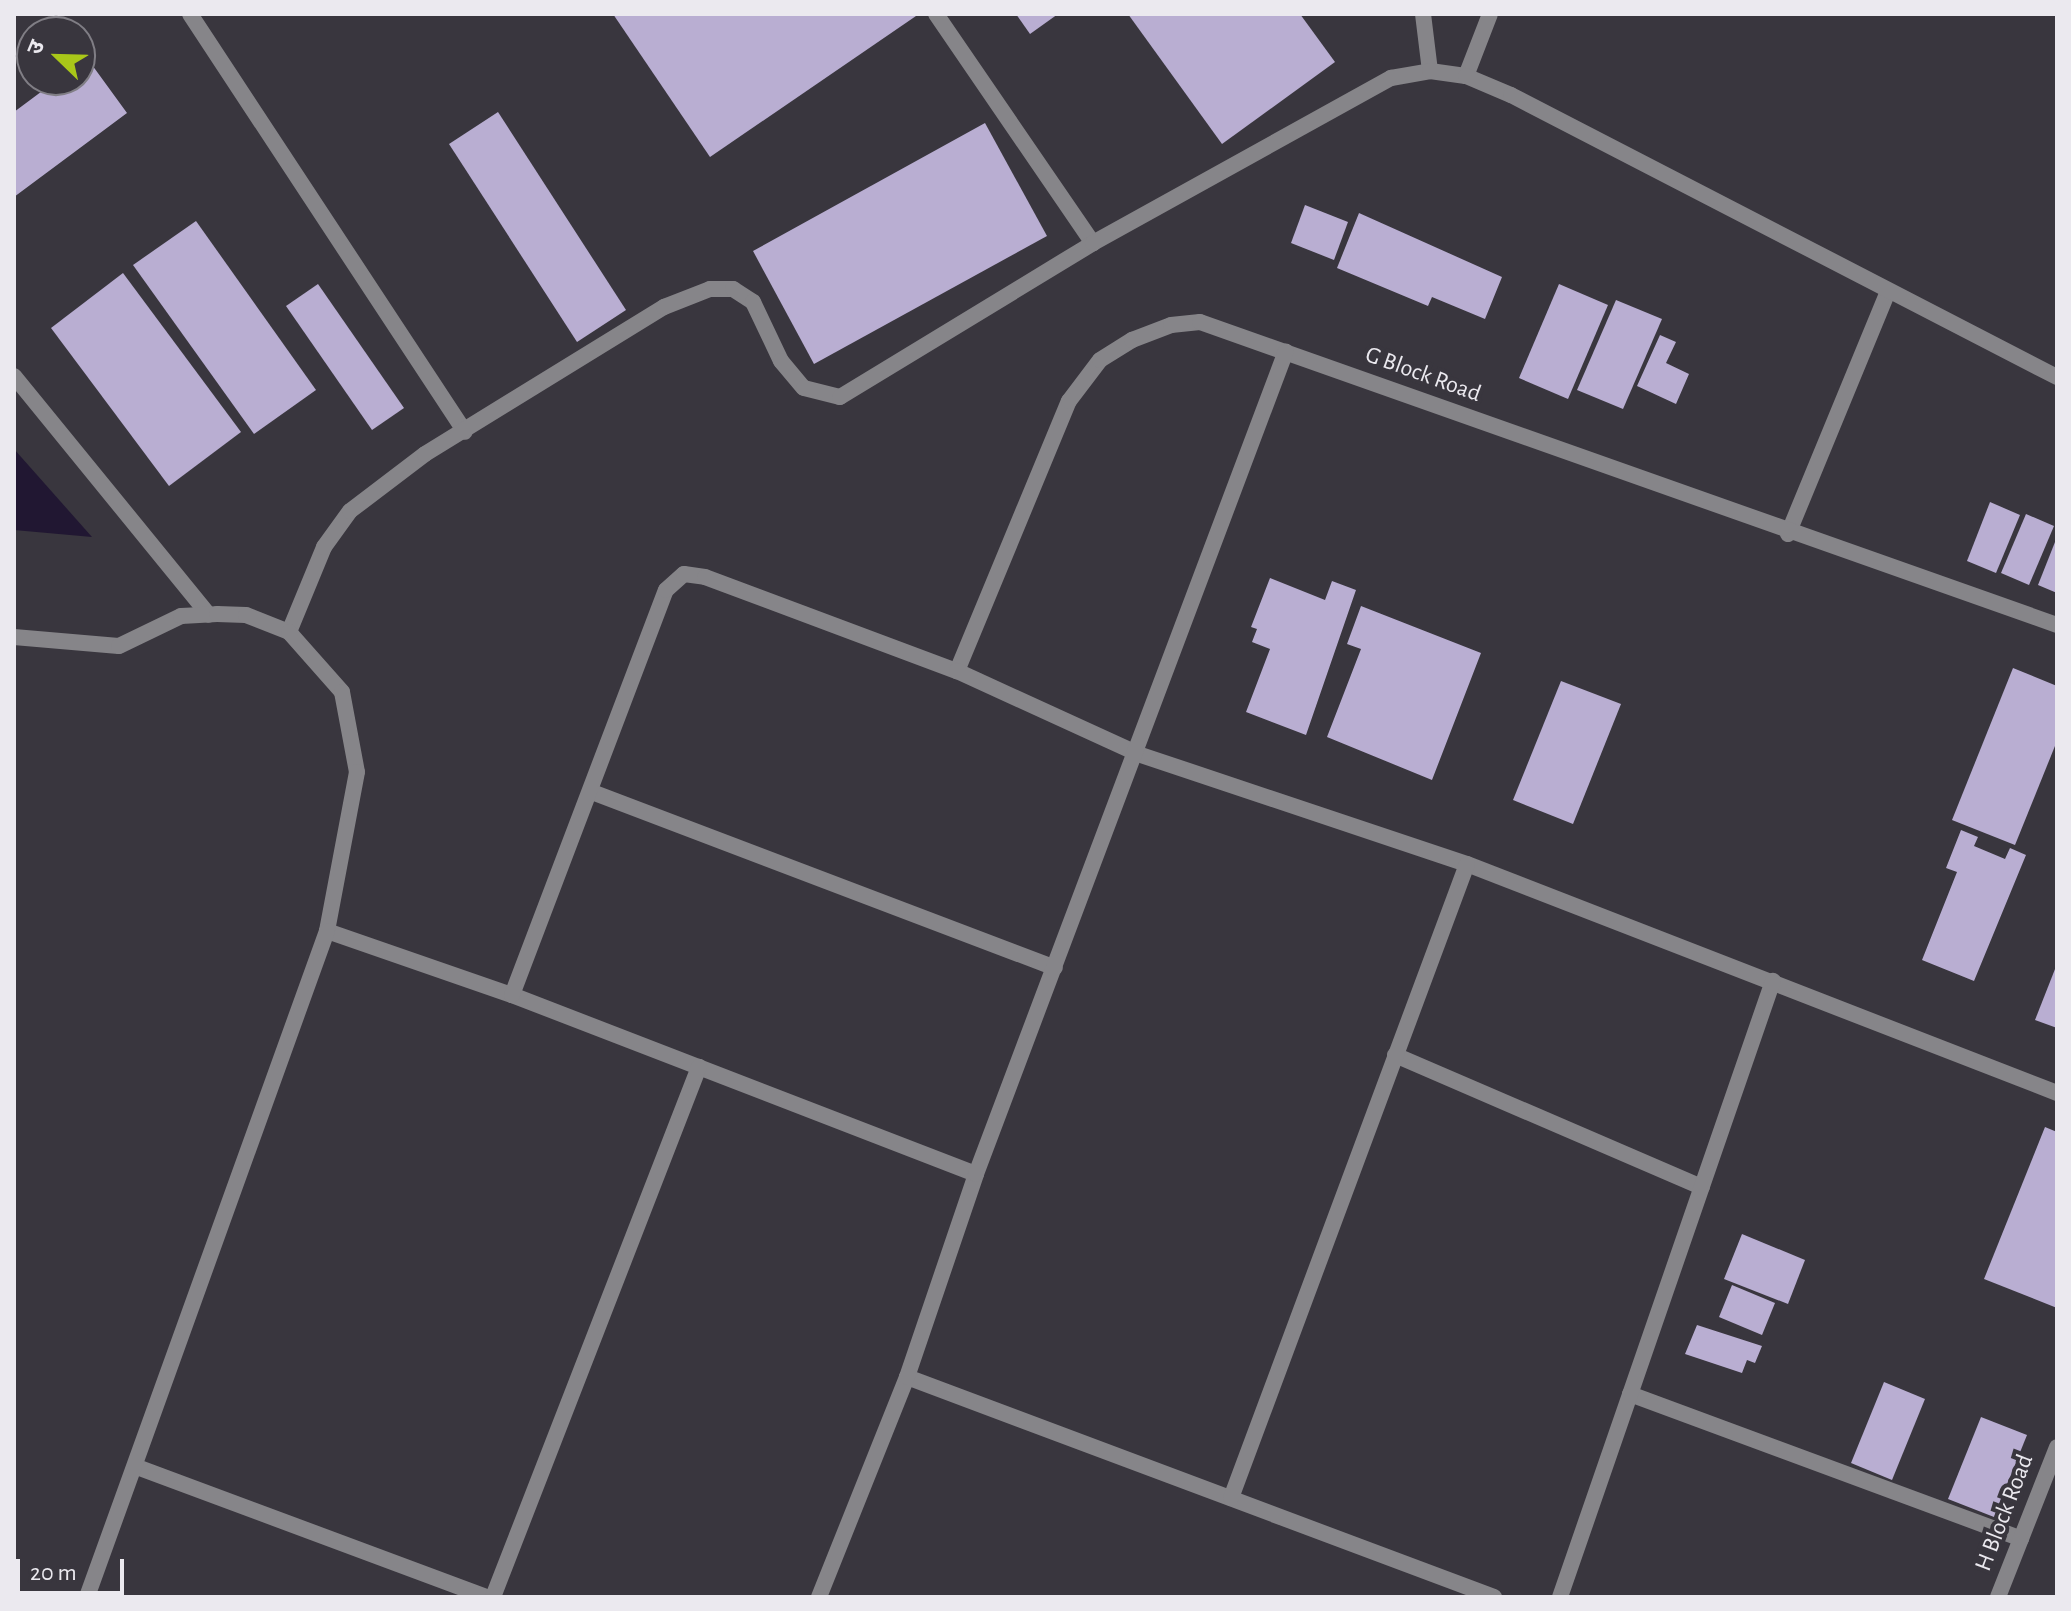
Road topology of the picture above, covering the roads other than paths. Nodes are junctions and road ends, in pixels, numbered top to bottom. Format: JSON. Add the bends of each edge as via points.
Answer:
{"nodes":[{"id":1,"x":190,"y":14,"type":"edge"},
{"id":2,"x":936,"y":14,"type":"edge"},
{"id":3,"x":1423,"y":14,"type":"edge"},
{"id":4,"x":1490,"y":14,"type":"edge"},
{"id":5,"x":1430,"y":71,"type":"junction"},
{"id":6,"x":1466,"y":76,"type":"junction"},
{"id":7,"x":1093,"y":243,"type":"junction"},
{"id":8,"x":1888,"y":291,"type":"junction"},
{"id":9,"x":1286,"y":351,"type":"junction"},
{"id":10,"x":14,"y":376,"type":"edge"},
{"id":11,"x":2057,"y":377,"type":"edge"},
{"id":12,"x":465,"y":432,"type":"junction"},
{"id":13,"x":1788,"y":534,"type":"junction"},
{"id":14,"x":209,"y":615,"type":"junction"},
{"id":15,"x":2057,"y":625,"type":"edge"},
{"id":16,"x":289,"y":632,"type":"junction"},
{"id":17,"x":14,"y":637,"type":"edge"},
{"id":18,"x":957,"y":671,"type":"junction"},
{"id":19,"x":1138,"y":754,"type":"junction"},
{"id":20,"x":592,"y":792,"type":"junction"},
{"id":21,"x":1467,"y":864,"type":"junction"},
{"id":22,"x":327,"y":931,"type":"junction"},
{"id":23,"x":1055,"y":968,"type":"junction"},
{"id":24,"x":1773,"y":981,"type":"junction"},
{"id":25,"x":512,"y":995,"type":"junction"},
{"id":26,"x":1395,"y":1055,"type":"junction"},
{"id":27,"x":699,"y":1067,"type":"junction"},
{"id":28,"x":2057,"y":1093,"type":"edge"},
{"id":29,"x":976,"y":1174,"type":"junction"},
{"id":30,"x":1702,"y":1187,"type":"junction"},
{"id":31,"x":907,"y":1377,"type":"junction"},
{"id":32,"x":1630,"y":1394,"type":"junction"},
{"id":33,"x":2057,"y":1447,"type":"edge"},
{"id":34,"x":137,"y":1467,"type":"junction"},
{"id":35,"x":1231,"y":1498,"type":"junction"},
{"id":36,"x":2021,"y":1539,"type":"junction"},
{"id":37,"x":87,"y":1597,"type":"edge"},
{"id":38,"x":486,"y":1597,"type":"edge"},
{"id":39,"x":493,"y":1597,"type":"edge"},
{"id":40,"x":819,"y":1597,"type":"edge"},
{"id":41,"x":1494,"y":1597,"type":"edge"},
{"id":42,"x":1560,"y":1597,"type":"edge"},
{"id":43,"x":1998,"y":1597,"type":"edge"}],
"edges":[{"from":1,"to":12,"type":"street"},
{"from":2,"to":7,"type":"street"},
{"from":3,"to":5,"type":"street"},
{"from":4,"to":6,"type":"street"},
{"from":5,"to":6,"type":"street"},
{"from":5,"to":7,"type":"street","via":[[1391,78]]},
{"from":6,"to":8,"type":"street"},
{"from":7,"to":12,"type":"street","via":[[840,397],[804,388],[781,361],[753,302],[733,289],[710,289],[664,307]]},
{"from":8,"to":11,"type":"street"},
{"from":8,"to":13,"type":"street"},
{"from":9,"to":13,"type":"street","name":"G Block Road"},
{"from":9,"to":18,"type":"street","name":"G Block Road","via":[[1200,322],[1171,325],[1100,360],[1052,433]]},
{"from":9,"to":19,"type":"street"},
{"from":10,"to":14,"type":"street"},
{"from":12,"to":16,"type":"street","via":[[425,454],[350,511],[324,547]]},
{"from":13,"to":15,"type":"street","name":"G Block Road"},
{"from":14,"to":16,"type":"street","via":[[246,615]]},
{"from":14,"to":17,"type":"street","via":[[181,616],[119,646]]},
{"from":16,"to":22,"type":"street","via":[[342,692],[351,722],[357,772]]},
{"from":18,"to":19,"type":"street"},
{"from":18,"to":20,"type":"street","via":[[705,577],[684,574],[666,590]]},
{"from":19,"to":21,"type":"street"},
{"from":19,"to":23,"type":"street"},
{"from":20,"to":23,"type":"street"},
{"from":20,"to":25,"type":"street"},
{"from":21,"to":24,"type":"street"},
{"from":21,"to":26,"type":"street"},
{"from":22,"to":25,"type":"street"},
{"from":22,"to":34,"type":"street"},
{"from":23,"to":29,"type":"street"},
{"from":24,"to":28,"type":"street"},
{"from":24,"to":30,"type":"street"},
{"from":25,"to":27,"type":"street"},
{"from":26,"to":30,"type":"street"},
{"from":26,"to":35,"type":"street"},
{"from":27,"to":29,"type":"street"},
{"from":27,"to":39,"type":"street"},
{"from":29,"to":31,"type":"street"},
{"from":30,"to":32,"type":"street"},
{"from":31,"to":35,"type":"street"},
{"from":31,"to":40,"type":"street"},
{"from":32,"to":36,"type":"street"},
{"from":32,"to":42,"type":"street"},
{"from":33,"to":36,"type":"street","name":"H Block Road"},
{"from":34,"to":37,"type":"street"},
{"from":34,"to":38,"type":"street"},
{"from":35,"to":41,"type":"street"},
{"from":36,"to":43,"type":"street","name":"H Block Road"}]}
